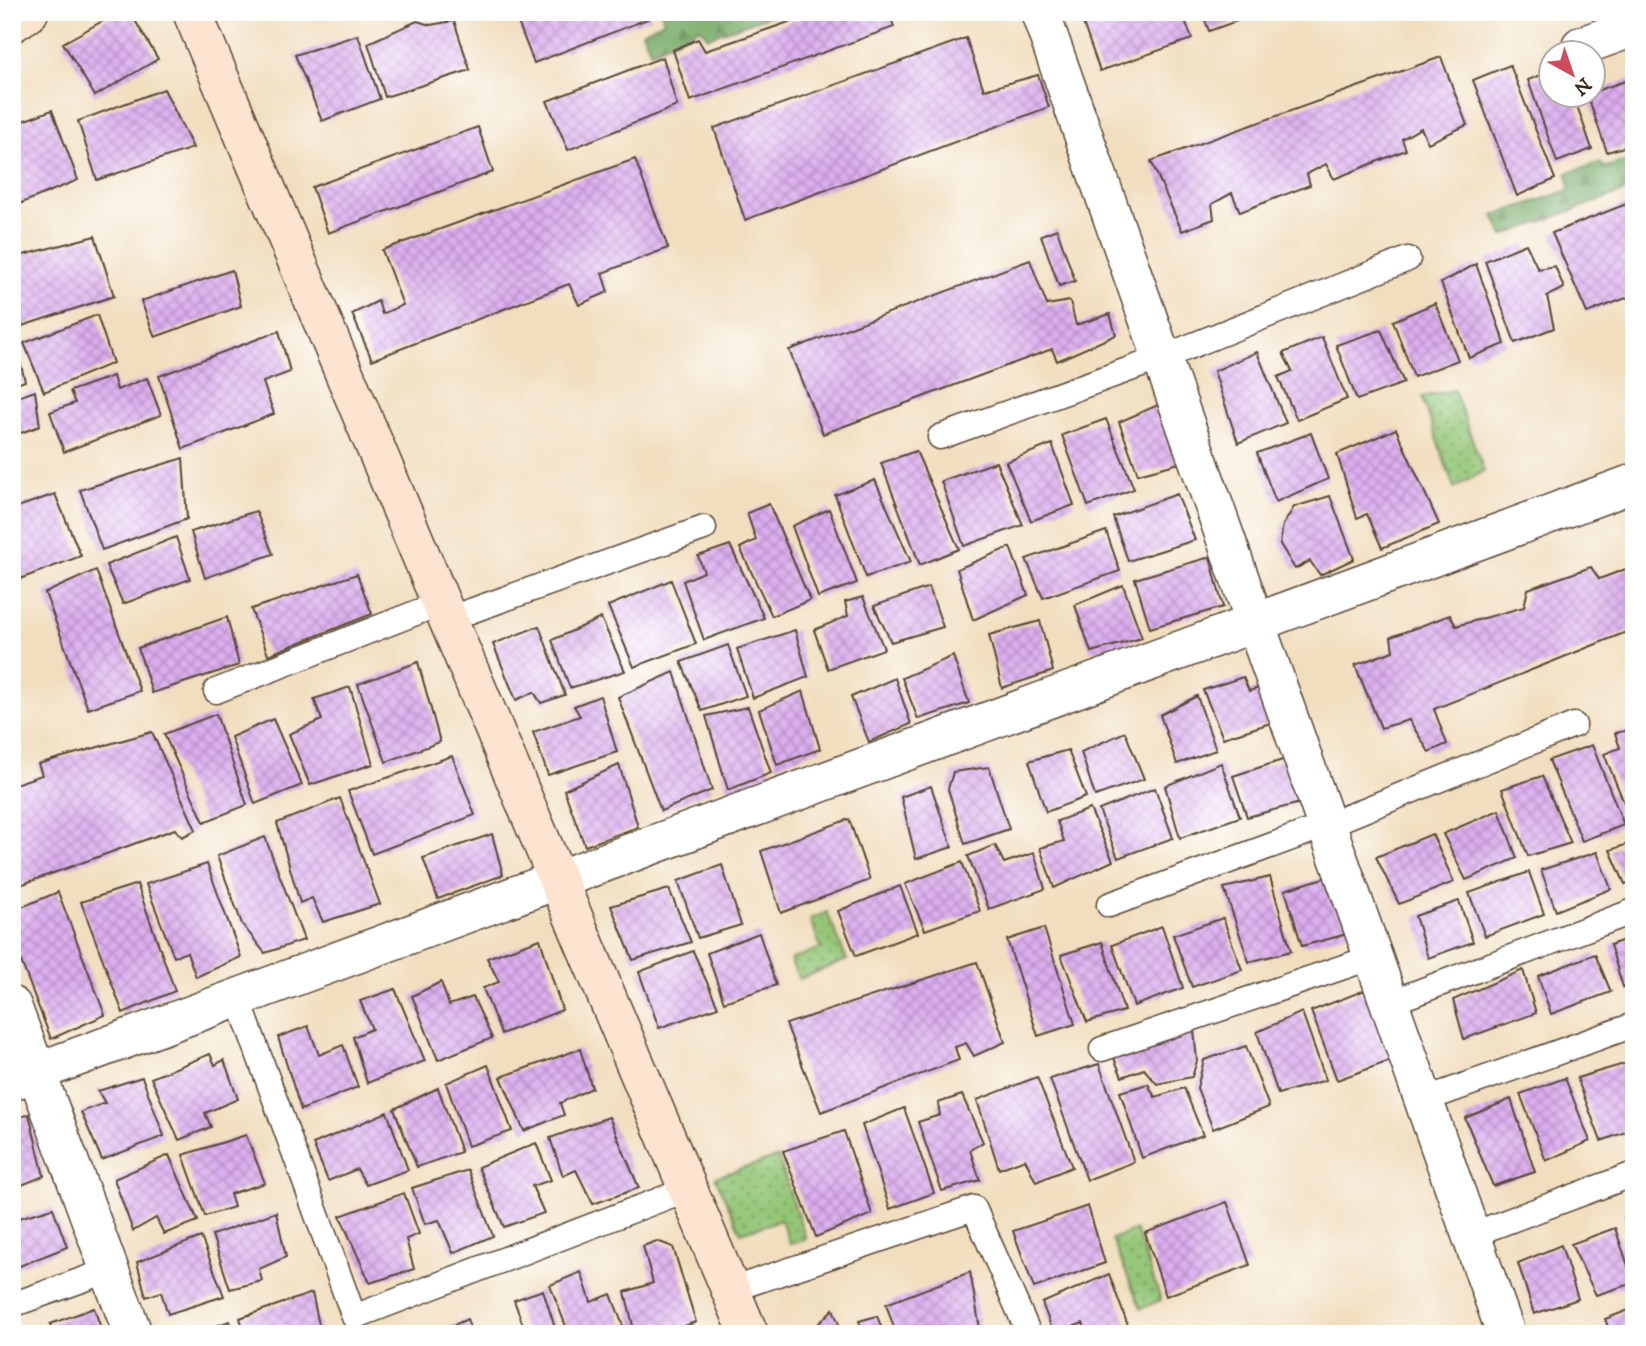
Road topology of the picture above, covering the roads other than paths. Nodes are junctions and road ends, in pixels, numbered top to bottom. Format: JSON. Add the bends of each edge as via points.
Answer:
{"nodes":[{"id":1,"x":29,"y":12,"type":"edge"},
{"id":2,"x":192,"y":12,"type":"edge"},
{"id":3,"x":1040,"y":12,"type":"edge"},
{"id":4,"x":12,"y":23,"type":"edge"},
{"id":5,"x":1634,"y":27,"type":"edge"},
{"id":6,"x":1603,"y":38,"type":"edge"},
{"id":7,"x":1408,"y":259,"type":"dead end"},
{"id":8,"x":1161,"y":358,"type":"junction"},
{"id":9,"x":940,"y":437,"type":"dead end"},
{"id":10,"x":1634,"y":483,"type":"edge"},
{"id":11,"x":704,"y":528,"type":"dead end"},
{"id":12,"x":445,"y":611,"type":"junction"},
{"id":13,"x":1255,"y":622,"type":"junction"},
{"id":14,"x":216,"y":691,"type":"dead end"},
{"id":15,"x":1574,"y":725,"type":"dead end"},
{"id":16,"x":1326,"y":825,"type":"junction"},
{"id":17,"x":558,"y":880,"type":"junction"},
{"id":18,"x":1109,"y":905,"type":"dead end"},
{"id":19,"x":1634,"y":911,"type":"edge"},
{"id":20,"x":1373,"y":957,"type":"junction"},
{"id":21,"x":238,"y":998,"type":"junction"},
{"id":22,"x":1389,"y":1003,"type":"junction"},
{"id":23,"x":12,"y":1006,"type":"edge"},
{"id":24,"x":1634,"y":1025,"type":"edge"},
{"id":25,"x":1102,"y":1049,"type":"dead end"},
{"id":26,"x":24,"y":1077,"type":"edge"},
{"id":27,"x":1424,"y":1100,"type":"junction"},
{"id":28,"x":1634,"y":1174,"type":"edge"},
{"id":29,"x":688,"y":1189,"type":"junction"},
{"id":30,"x":1471,"y":1235,"type":"junction"},
{"id":31,"x":110,"y":1270,"type":"junction"},
{"id":32,"x":730,"y":1290,"type":"junction"},
{"id":33,"x":12,"y":1305,"type":"edge"},
{"id":34,"x":740,"y":1331,"type":"edge"},
{"id":35,"x":133,"y":1334,"type":"edge"},
{"id":36,"x":1029,"y":1334,"type":"edge"},
{"id":37,"x":1506,"y":1334,"type":"edge"}],
"edges":[{"from":1,"to":4,"type":"street"},
{"from":2,"to":12,"type":"street"},
{"from":3,"to":8,"type":"street"},
{"from":5,"to":6,"type":"street"},
{"from":7,"to":8,"type":"lane"},
{"from":8,"to":9,"type":"lane"},
{"from":8,"to":13,"type":"street"},
{"from":10,"to":13,"type":"street"},
{"from":11,"to":12,"type":"lane"},
{"from":12,"to":14,"type":"lane"},
{"from":12,"to":17,"type":"street"},
{"from":13,"to":16,"type":"street"},
{"from":13,"to":17,"type":"street"},
{"from":15,"to":16,"type":"lane"},
{"from":16,"to":18,"type":"lane"},
{"from":16,"to":20,"type":"street"},
{"from":17,"to":21,"type":"street"},
{"from":17,"to":29,"type":"street"},
{"from":19,"to":22,"type":"lane"},
{"from":20,"to":22,"type":"street"},
{"from":20,"to":25,"type":"lane"},
{"from":21,"to":26,"type":"street"},
{"from":21,"to":29,"type":"lane","via":[[354,1317]]},
{"from":22,"to":27,"type":"street"},
{"from":23,"to":26,"type":"street"},
{"from":24,"to":27,"type":"lane"},
{"from":26,"to":31,"type":"street"},
{"from":27,"to":30,"type":"street"},
{"from":28,"to":30,"type":"lane"},
{"from":29,"to":32,"type":"street"},
{"from":30,"to":37,"type":"street"},
{"from":31,"to":33,"type":"lane"},
{"from":31,"to":35,"type":"street"},
{"from":32,"to":34,"type":"street"},
{"from":32,"to":36,"type":"lane","via":[[974,1208]]}]}
